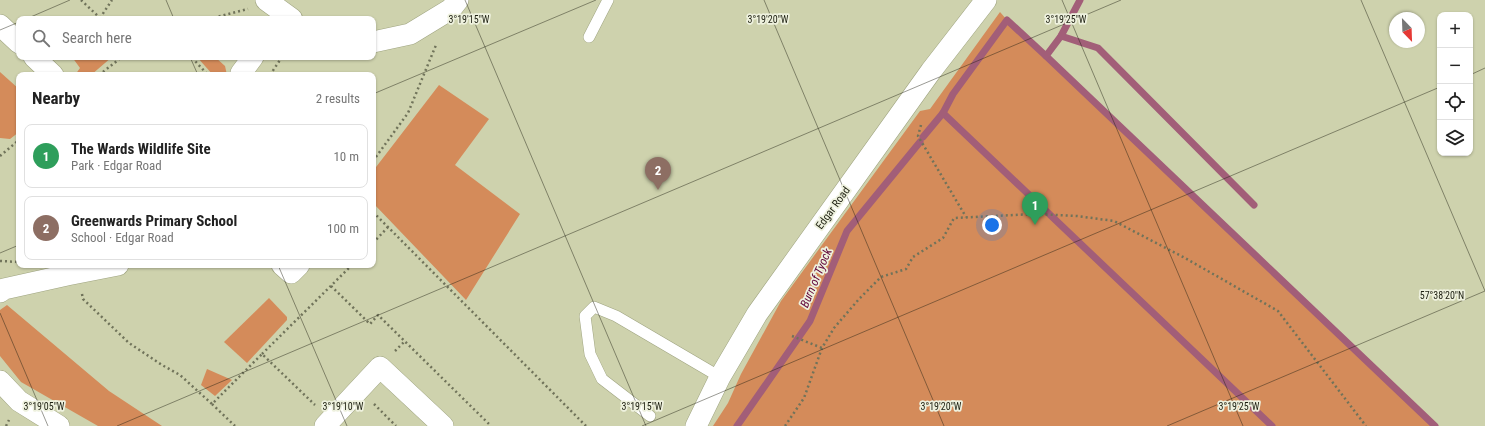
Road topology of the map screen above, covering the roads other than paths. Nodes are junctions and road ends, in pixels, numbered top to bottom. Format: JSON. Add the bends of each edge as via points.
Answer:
{"nodes":[{"id":1,"x":458,"y":0,"type":"edge"},
{"id":2,"x":608,"y":0,"type":"edge"},
{"id":3,"x":986,"y":0,"type":"edge"},
{"id":4,"x":0,"y":25,"type":"edge"},
{"id":5,"x":589,"y":37,"type":"dead end"},
{"id":6,"x":16,"y":40,"type":"edge"},
{"id":7,"x":376,"y":41,"type":"edge"},
{"id":8,"x":37,"y":60,"type":"edge"},
{"id":9,"x":50,"y":72,"type":"edge"},
{"id":10,"x":101,"y":268,"type":"edge"},
{"id":11,"x":285,"y":268,"type":"edge"},
{"id":12,"x":296,"y":268,"type":"edge"},
{"id":13,"x":0,"y":292,"type":"edge"},
{"id":14,"x":720,"y":377,"type":"junction"},
{"id":15,"x":0,"y":381,"type":"edge"},
{"id":16,"x":650,"y":416,"type":"dead end"},
{"id":17,"x":328,"y":423,"type":"edge"},
{"id":18,"x":59,"y":426,"type":"edge"},
{"id":19,"x":443,"y":426,"type":"edge"},
{"id":20,"x":696,"y":426,"type":"edge"}],
"edges":[{"from":1,"to":7,"type":"street","via":[[451,9],[410,34]]},
{"from":2,"to":5,"type":"lane"},
{"from":3,"to":14,"type":"street","name":"Edgar Road","via":[[931,72],[757,314]]},
{"from":4,"to":6,"type":"street"},
{"from":8,"to":9,"type":"street"},
{"from":10,"to":13,"type":"street"},
{"from":11,"to":12,"type":"street","via":[[291,273]]},
{"from":14,"to":16,"type":"lane","via":[[616,316],[594,307],[585,316],[590,354],[602,379]]},
{"from":14,"to":20,"type":"street","name":"Edgar Road"},
{"from":15,"to":18,"type":"street","via":[[18,401]]},
{"from":17,"to":19,"type":"street","via":[[380,368]]}]}
